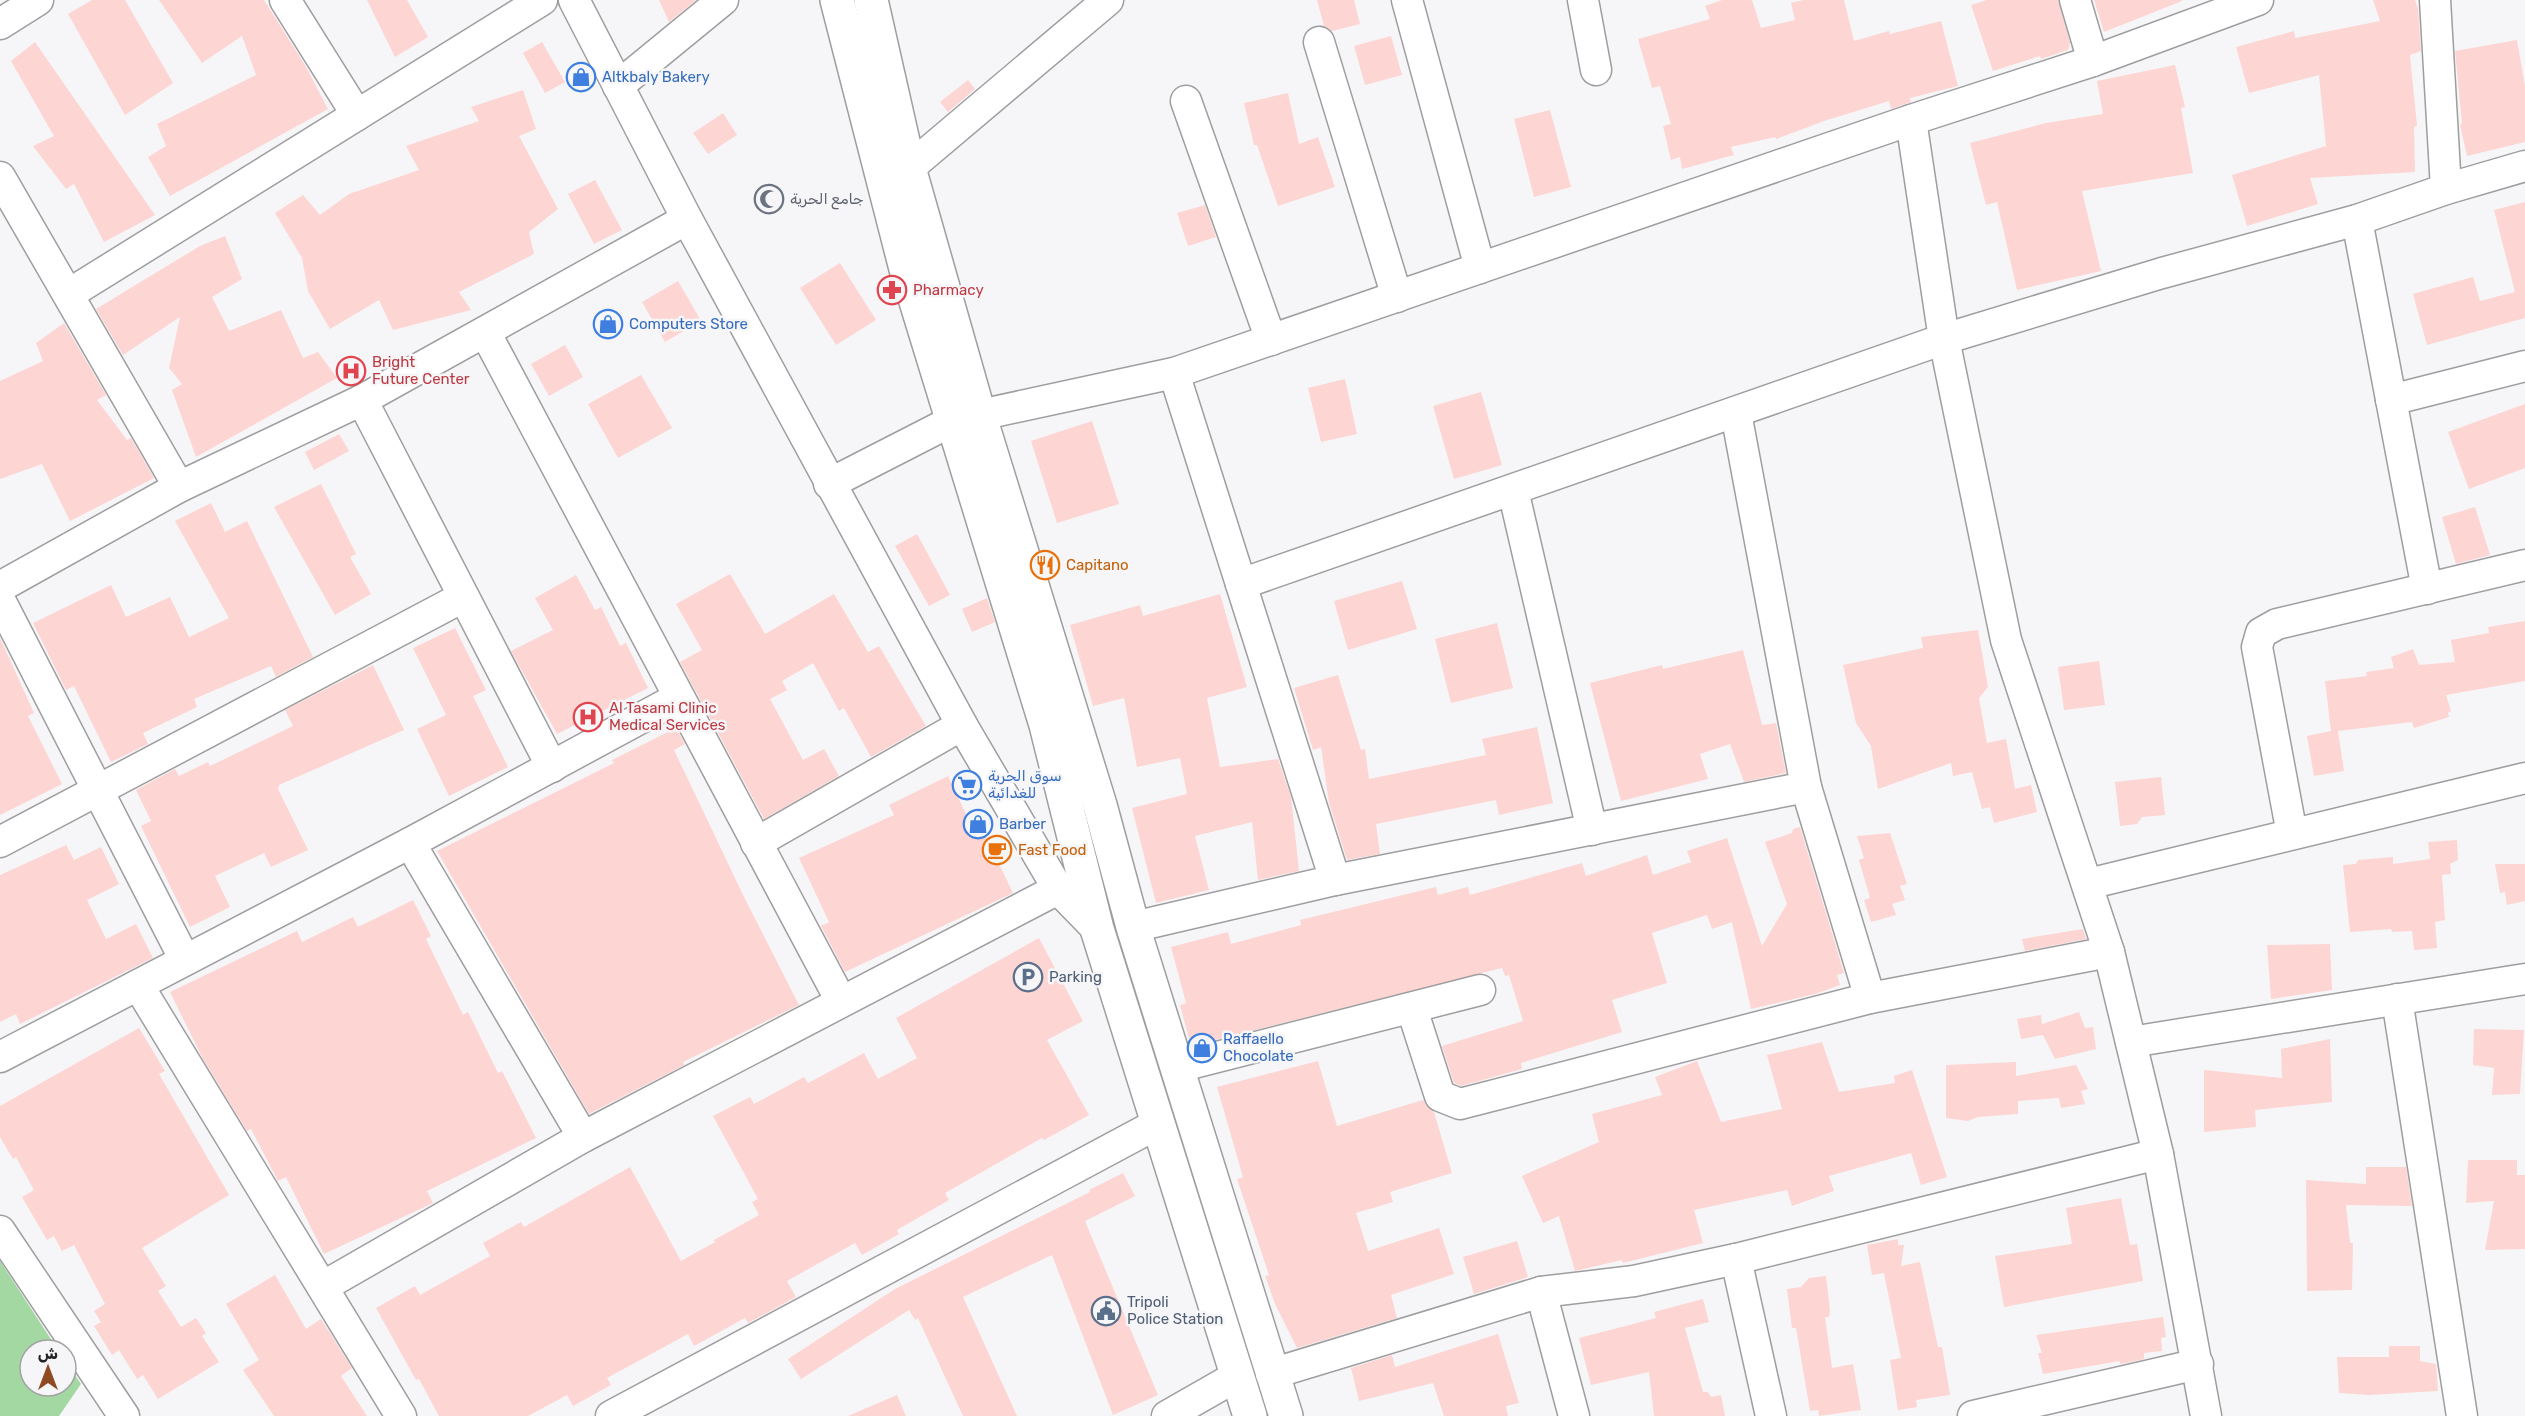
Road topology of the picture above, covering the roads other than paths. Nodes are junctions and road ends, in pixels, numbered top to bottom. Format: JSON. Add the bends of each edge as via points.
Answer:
{"nodes":[{"id":1,"x":38,"y":0,"type":"edge"},
{"id":2,"x":285,"y":0,"type":"edge"},
{"id":3,"x":542,"y":0,"type":"edge"},
{"id":4,"x":574,"y":0,"type":"edge"},
{"id":5,"x":723,"y":0,"type":"edge"},
{"id":6,"x":837,"y":0,"type":"edge"},
{"id":7,"x":871,"y":0,"type":"edge"},
{"id":8,"x":1108,"y":0,"type":"edge"},
{"id":9,"x":1407,"y":0,"type":"edge"},
{"id":10,"x":1583,"y":0,"type":"edge"},
{"id":11,"x":2075,"y":0,"type":"edge"},
{"id":12,"x":2258,"y":0,"type":"edge"},
{"id":13,"x":2434,"y":0,"type":"edge"},
{"id":14,"x":0,"y":24,"type":"edge"},
{"id":15,"x":1318,"y":42,"type":"dead end"},
{"id":16,"x":2093,"y":60,"type":"junction"},
{"id":17,"x":1596,"y":70,"type":"dead end"},
{"id":18,"x":618,"y":86,"type":"junction"},
{"id":19,"x":1186,"y":100,"type":"dead end"},
{"id":20,"x":357,"y":115,"type":"junction"},
{"id":21,"x":1911,"y":120,"type":"junction"},
{"id":22,"x":2525,"y":166,"type":"edge"},
{"id":23,"x":909,"y":168,"type":"junction"},
{"id":24,"x":0,"y":177,"type":"edge"},
{"id":25,"x":2446,"y":189,"type":"junction"},
{"id":26,"x":687,"y":219,"type":"junction"},
{"id":27,"x":2357,"y":220,"type":"junction"},
{"id":28,"x":1480,"y":268,"type":"junction"},
{"id":29,"x":69,"y":294,"type":"junction"},
{"id":30,"x":1397,"y":297,"type":"junction"},
{"id":31,"x":485,"y":332,"type":"junction"},
{"id":32,"x":1944,"y":339,"type":"junction"},
{"id":33,"x":1271,"y":340,"type":"junction"},
{"id":34,"x":950,"y":365,"type":"junction"},
{"id":35,"x":2525,"y":366,"type":"edge"},
{"id":36,"x":1174,"y":373,"type":"junction"},
{"id":37,"x":362,"y":400,"type":"junction"},
{"id":38,"x":2391,"y":400,"type":"junction"},
{"id":39,"x":1736,"y":413,"type":"junction"},
{"id":40,"x":965,"y":417,"type":"junction"},
{"id":41,"x":829,"y":484,"type":"junction"},
{"id":42,"x":179,"y":487,"type":"junction"},
{"id":43,"x":1513,"y":490,"type":"junction"},
{"id":44,"x":2525,"y":565,"type":"edge"},
{"id":45,"x":1241,"y":584,"type":"junction"},
{"id":46,"x":0,"y":587,"type":"edge"},
{"id":47,"x":2427,"y":588,"type":"junction"},
{"id":48,"x":463,"y":597,"type":"junction"},
{"id":49,"x":0,"y":600,"type":"edge"},
{"id":50,"x":678,"y":698,"type":"junction"},
{"id":51,"x":962,"y":725,"type":"junction"},
{"id":52,"x":552,"y":767,"type":"junction"},
{"id":53,"x":2525,"y":778,"type":"edge"},
{"id":54,"x":1806,"y":787,"type":"junction"},
{"id":55,"x":98,"y":790,"type":"junction"},
{"id":56,"x":1592,"y":830,"type":"junction"},
{"id":57,"x":2292,"y":834,"type":"junction"},
{"id":58,"x":0,"y":842,"type":"edge"},
{"id":59,"x":410,"y":843,"type":"junction"},
{"id":60,"x":756,"y":843,"type":"junction"},
{"id":61,"x":1335,"y":880,"type":"junction"},
{"id":62,"x":2088,"y":884,"type":"junction"},
{"id":63,"x":1058,"y":889,"type":"junction"},
{"id":64,"x":1133,"y":927,"type":"junction"},
{"id":65,"x":1097,"y":929,"type":"junction"},
{"id":66,"x":2109,"y":952,"type":"junction"},
{"id":67,"x":185,"y":960,"type":"junction"},
{"id":68,"x":2525,"y":979,"type":"edge"},
{"id":69,"x":138,"y":985,"type":"junction"},
{"id":70,"x":1480,"y":990,"type":"dead end"},
{"id":71,"x":1870,"y":998,"type":"junction"},
{"id":72,"x":2397,"y":999,"type":"junction"},
{"id":73,"x":841,"y":1001,"type":"junction"},
{"id":74,"x":1412,"y":1009,"type":"junction"},
{"id":75,"x":2131,"y":1042,"type":"junction"},
{"id":76,"x":0,"y":1057,"type":"edge"},
{"id":77,"x":1178,"y":1068,"type":"junction"},
{"id":78,"x":1157,"y":1124,"type":"junction"},
{"id":79,"x":582,"y":1137,"type":"junction"},
{"id":80,"x":2158,"y":1154,"type":"junction"},
{"id":81,"x":0,"y":1231,"type":"edge"},
{"id":82,"x":1736,"y":1258,"type":"junction"},
{"id":83,"x":324,"y":1286,"type":"junction"},
{"id":84,"x":1541,"y":1292,"type":"junction"},
{"id":85,"x":2198,"y":1364,"type":"junction"},
{"id":86,"x":1271,"y":1374,"type":"junction"},
{"id":87,"x":1237,"y":1376,"type":"junction"},
{"id":88,"x":124,"y":1416,"type":"edge"},
{"id":89,"x":401,"y":1416,"type":"edge"},
{"id":90,"x":612,"y":1416,"type":"edge"},
{"id":91,"x":1167,"y":1416,"type":"edge"},
{"id":92,"x":1250,"y":1416,"type":"edge"},
{"id":93,"x":1286,"y":1416,"type":"edge"},
{"id":94,"x":1574,"y":1416,"type":"edge"},
{"id":95,"x":1772,"y":1416,"type":"edge"},
{"id":96,"x":1973,"y":1416,"type":"edge"},
{"id":97,"x":2206,"y":1416,"type":"edge"},
{"id":98,"x":2462,"y":1416,"type":"edge"}],
"edges":[{"from":1,"to":14,"type":"street"},
{"from":2,"to":20,"type":"street"},
{"from":3,"to":20,"type":"street"},
{"from":4,"to":18,"type":"street"},
{"from":5,"to":18,"type":"street"},
{"from":6,"to":34,"type":"main road","via":[[906,269]]},
{"from":7,"to":23,"type":"main road"},
{"from":8,"to":23,"type":"street"},
{"from":9,"to":28,"type":"street"},
{"from":10,"to":17,"type":"street"},
{"from":11,"to":16,"type":"street"},
{"from":12,"to":16,"type":"street"},
{"from":13,"to":25,"type":"street"},
{"from":15,"to":30,"type":"street"},
{"from":16,"to":21,"type":"street"},
{"from":18,"to":26,"type":"street"},
{"from":19,"to":33,"type":"street"},
{"from":20,"to":29,"type":"street"},
{"from":21,"to":28,"type":"street"},
{"from":21,"to":32,"type":"street"},
{"from":22,"to":25,"type":"street"},
{"from":23,"to":34,"type":"main road"},
{"from":24,"to":29,"type":"street"},
{"from":25,"to":27,"type":"street"},
{"from":26,"to":31,"type":"street"},
{"from":26,"to":41,"type":"street"},
{"from":27,"to":32,"type":"street","via":[[2162,273]]},
{"from":27,"to":38,"type":"street"},
{"from":28,"to":30,"type":"street"},
{"from":29,"to":42,"type":"street"},
{"from":30,"to":33,"type":"street"},
{"from":31,"to":37,"type":"street"},
{"from":31,"to":50,"type":"street"},
{"from":32,"to":39,"type":"street"},
{"from":32,"to":62,"type":"street","via":[[2006,640]]},
{"from":33,"to":36,"type":"street"},
{"from":34,"to":40,"type":"main road"},
{"from":35,"to":38,"type":"street"},
{"from":36,"to":40,"type":"street"},
{"from":36,"to":45,"type":"street"},
{"from":37,"to":42,"type":"street"},
{"from":37,"to":48,"type":"street"},
{"from":38,"to":47,"type":"street"},
{"from":39,"to":43,"type":"street"},
{"from":39,"to":54,"type":"street"},
{"from":40,"to":41,"type":"street"},
{"from":40,"to":64,"type":"main road","via":[[1100,805]]},
{"from":40,"to":65,"type":"main road"},
{"from":41,"to":51,"type":"street"},
{"from":42,"to":46,"type":"street"},
{"from":43,"to":45,"type":"street"},
{"from":43,"to":56,"type":"street"},
{"from":44,"to":47,"type":"street"},
{"from":45,"to":61,"type":"street"},
{"from":47,"to":57,"type":"street","via":[[2277,624],[2261,633],[2257,647]]},
{"from":48,"to":52,"type":"street"},
{"from":48,"to":55,"type":"street"},
{"from":49,"to":55,"type":"street"},
{"from":50,"to":52,"type":"street"},
{"from":50,"to":60,"type":"street"},
{"from":51,"to":60,"type":"street"},
{"from":51,"to":63,"type":"street"},
{"from":52,"to":59,"type":"street"},
{"from":53,"to":57,"type":"street"},
{"from":54,"to":56,"type":"street"},
{"from":54,"to":71,"type":"street"},
{"from":55,"to":58,"type":"street"},
{"from":55,"to":67,"type":"street"},
{"from":56,"to":61,"type":"street"},
{"from":57,"to":62,"type":"street"},
{"from":59,"to":67,"type":"street"},
{"from":59,"to":79,"type":"street"},
{"from":60,"to":73,"type":"street"},
{"from":61,"to":64,"type":"street"},
{"from":62,"to":66,"type":"street"},
{"from":63,"to":65,"type":"street"},
{"from":63,"to":73,"type":"street"},
{"from":64,"to":77,"type":"main road"},
{"from":65,"to":78,"type":"main road"},
{"from":66,"to":71,"type":"street"},
{"from":66,"to":75,"type":"street"},
{"from":67,"to":69,"type":"street"},
{"from":68,"to":72,"type":"street"},
{"from":69,"to":76,"type":"street"},
{"from":69,"to":83,"type":"street"},
{"from":70,"to":74,"type":"street"},
{"from":71,"to":74,"type":"street","via":[[1460,1104],[1440,1096]]},
{"from":72,"to":75,"type":"street"},
{"from":72,"to":98,"type":"street"},
{"from":73,"to":79,"type":"street"},
{"from":74,"to":77,"type":"street"},
{"from":75,"to":80,"type":"street"},
{"from":77,"to":86,"type":"main road"},
{"from":78,"to":87,"type":"main road"},
{"from":78,"to":90,"type":"street"},
{"from":79,"to":83,"type":"street"},
{"from":80,"to":82,"type":"street"},
{"from":80,"to":85,"type":"street"},
{"from":81,"to":88,"type":"street"},
{"from":82,"to":84,"type":"street","via":[[1634,1281]]},
{"from":82,"to":95,"type":"street"},
{"from":83,"to":89,"type":"street"},
{"from":84,"to":86,"type":"street"},
{"from":84,"to":94,"type":"street"},
{"from":85,"to":96,"type":"street"},
{"from":85,"to":97,"type":"street"},
{"from":86,"to":93,"type":"main road"},
{"from":87,"to":91,"type":"street"},
{"from":87,"to":92,"type":"main road"}]}
